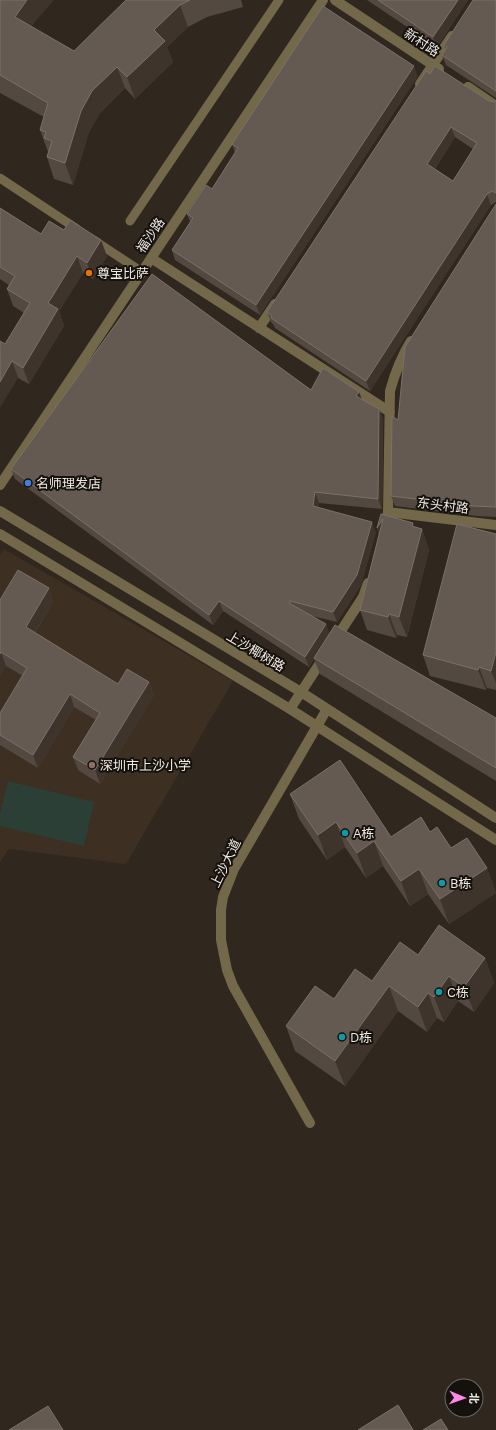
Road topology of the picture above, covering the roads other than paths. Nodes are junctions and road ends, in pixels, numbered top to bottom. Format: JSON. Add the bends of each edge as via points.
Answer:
{"nodes":[{"id":1,"x":279,"y":0,"type":"edge"},
{"id":2,"x":323,"y":0,"type":"edge"},
{"id":3,"x":335,"y":0,"type":"edge"},
{"id":4,"x":459,"y":26,"type":"edge"},
{"id":5,"x":433,"y":65,"type":"junction"},
{"id":6,"x":446,"y":73,"type":"edge"},
{"id":7,"x":458,"y":81,"type":"edge"},
{"id":8,"x":416,"y":91,"type":"edge"},
{"id":9,"x":496,"y":106,"type":"edge"},
{"id":10,"x":0,"y":178,"type":"edge"},
{"id":11,"x":130,"y":221,"type":"dead end"},
{"id":12,"x":151,"y":258,"type":"junction"},
{"id":13,"x":142,"y":272,"type":"junction"},
{"id":14,"x":281,"y":295,"type":"edge"},
{"id":15,"x":259,"y":328,"type":"junction"},
{"id":16,"x":416,"y":334,"type":"edge"},
{"id":17,"x":390,"y":412,"type":"junction"},
{"id":18,"x":0,"y":485,"type":"edge"},
{"id":19,"x":0,"y":511,"type":"edge"},
{"id":20,"x":388,"y":512,"type":"junction"},
{"id":21,"x":496,"y":524,"type":"edge"},
{"id":22,"x":0,"y":534,"type":"edge"},
{"id":23,"x":381,"y":538,"type":"edge"},
{"id":24,"x":371,"y":573,"type":"edge"},
{"id":25,"x":300,"y":692,"type":"junction"},
{"id":26,"x":290,"y":709,"type":"junction"},
{"id":27,"x":327,"y":709,"type":"junction"},
{"id":28,"x":317,"y":726,"type":"junction"},
{"id":29,"x":496,"y":818,"type":"edge"},
{"id":30,"x":496,"y":840,"type":"edge"},
{"id":31,"x":310,"y":1123,"type":"dead end"}],
"edges":[{"from":1,"to":11,"type":"lane"},
{"from":2,"to":12,"type":"street","name":"福沙路"},
{"from":3,"to":5,"type":"street","name":"新村路"},
{"from":4,"to":5,"type":"street"},
{"from":5,"to":6,"type":"street","name":"新村路"},
{"from":5,"to":8,"type":"street"},
{"from":7,"to":9,"type":"street"},
{"from":10,"to":13,"type":"lane"},
{"from":12,"to":13,"type":"street","name":"福沙路"},
{"from":12,"to":15,"type":"street"},
{"from":13,"to":18,"type":"street","name":"福沙路"},
{"from":14,"to":15,"type":"street"},
{"from":15,"to":17,"type":"street"},
{"from":16,"to":17,"type":"street","via":[[403,354],[395,374],[390,391]]},
{"from":17,"to":20,"type":"street"},
{"from":19,"to":25,"type":"street","name":"上沙椰树路"},
{"from":20,"to":21,"type":"street","name":"东头村路"},
{"from":20,"to":23,"type":"street"},
{"from":22,"to":26,"type":"street"},
{"from":24,"to":25,"type":"street","via":[[363,596]]},
{"from":25,"to":26,"type":"street"},
{"from":25,"to":27,"type":"street","name":"上沙椰树路"},
{"from":26,"to":28,"type":"street"},
{"from":27,"to":28,"type":"street","name":"上沙大道"},
{"from":27,"to":29,"type":"street","name":"上沙椰树路"},
{"from":28,"to":30,"type":"street"},
{"from":28,"to":31,"type":"street","name":"上沙大道","via":[[234,869],[220,910],[223,955],[233,986]]}]}
